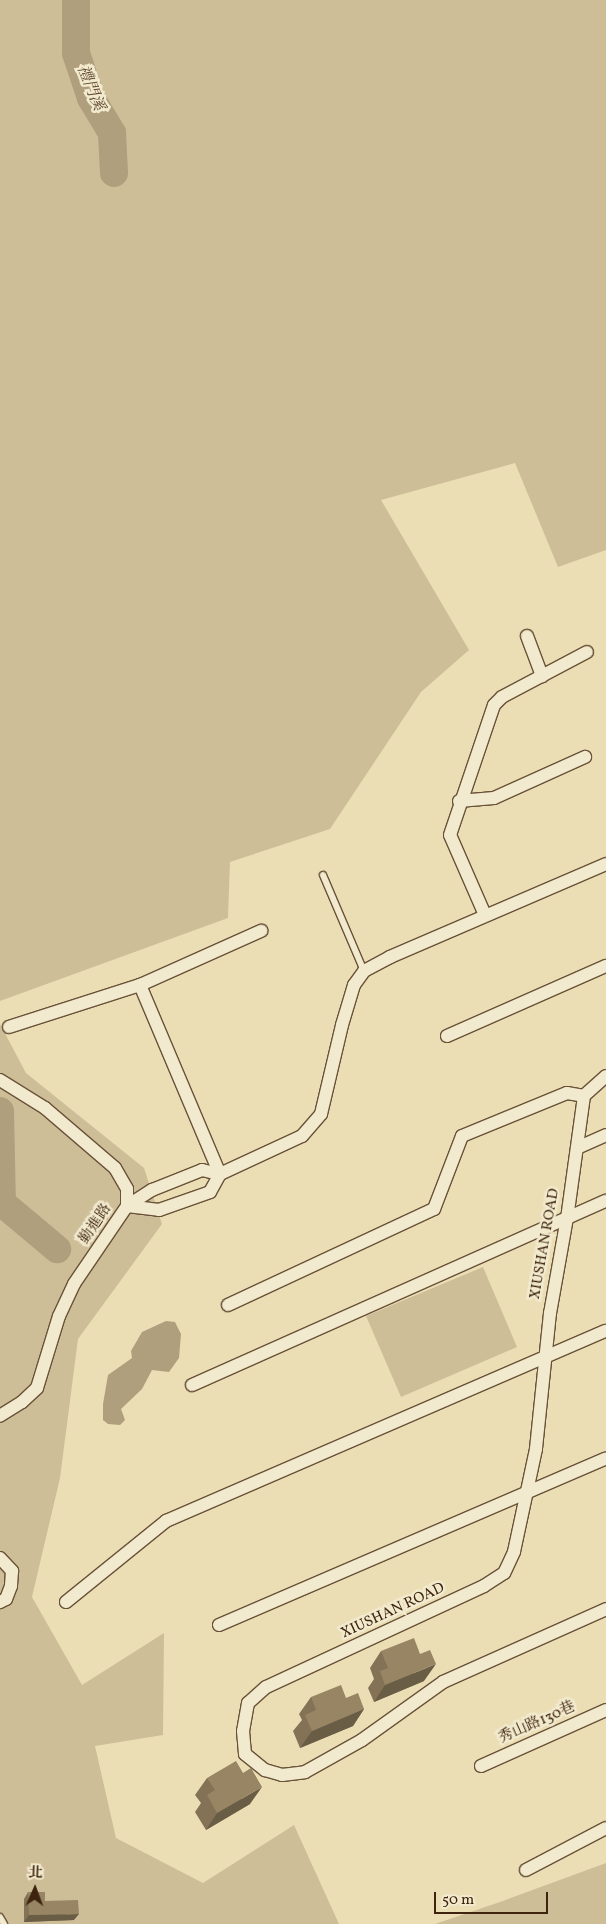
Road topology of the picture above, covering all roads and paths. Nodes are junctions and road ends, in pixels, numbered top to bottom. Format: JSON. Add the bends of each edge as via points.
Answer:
{"nodes":[{"id":1,"x":527,"y":636,"type":"dead end"},
{"id":2,"x":586,"y":652,"type":"dead end"},
{"id":3,"x":542,"y":676,"type":"junction"},
{"id":4,"x":585,"y":757,"type":"dead end"},
{"id":5,"x":460,"y":802,"type":"junction"},
{"id":6,"x":606,"y":864,"type":"edge"},
{"id":7,"x":323,"y":875,"type":"dead end"},
{"id":8,"x":485,"y":915,"type":"junction"},
{"id":9,"x":261,"y":931,"type":"dead end"},
{"id":10,"x":606,"y":966,"type":"edge"},
{"id":11,"x":364,"y":972,"type":"junction"},
{"id":12,"x":140,"y":984,"type":"junction"},
{"id":13,"x":9,"y":1027,"type":"dead end"},
{"id":14,"x":447,"y":1036,"type":"dead end"},
{"id":15,"x":606,"y":1076,"type":"edge"},
{"id":16,"x":0,"y":1080,"type":"edge"},
{"id":17,"x":584,"y":1096,"type":"junction"},
{"id":18,"x":606,"y":1135,"type":"edge"},
{"id":19,"x":577,"y":1148,"type":"junction"},
{"id":20,"x":220,"y":1174,"type":"junction"},
{"id":21,"x":606,"y":1201,"type":"edge"},
{"id":22,"x":127,"y":1206,"type":"junction"},
{"id":23,"x":568,"y":1218,"type":"junction"},
{"id":24,"x":228,"y":1304,"type":"dead end"},
{"id":25,"x":606,"y":1331,"type":"edge"},
{"id":26,"x":544,"y":1358,"type":"junction"},
{"id":27,"x":192,"y":1385,"type":"dead end"},
{"id":28,"x":0,"y":1416,"type":"edge"},
{"id":29,"x":606,"y":1458,"type":"edge"},
{"id":30,"x":527,"y":1492,"type":"junction"},
{"id":31,"x":0,"y":1558,"type":"edge"},
{"id":32,"x":0,"y":1602,"type":"edge"},
{"id":33,"x":66,"y":1602,"type":"dead end"},
{"id":34,"x":606,"y":1609,"type":"edge"},
{"id":35,"x":219,"y":1625,"type":"dead end"},
{"id":36,"x":606,"y":1710,"type":"edge"},
{"id":37,"x":481,"y":1766,"type":"dead end"},
{"id":38,"x":606,"y":1828,"type":"edge"},
{"id":39,"x":526,"y":1870,"type":"dead end"},
{"id":40,"x":0,"y":1917,"type":"edge"},
{"id":41,"x":4,"y":1924,"type":"edge"}],
"edges":[{"from":1,"to":3,"type":"street"},
{"from":2,"to":3,"type":"street"},
{"from":3,"to":5,"type":"street","via":[[502,697],[494,706]]},
{"from":4,"to":5,"type":"street","via":[[494,798]]},
{"from":5,"to":8,"type":"street","via":[[450,835]]},
{"from":6,"to":8,"type":"street"},
{"from":7,"to":11,"type":"lane"},
{"from":8,"to":11,"type":"street"},
{"from":9,"to":12,"type":"street"},
{"from":10,"to":14,"type":"street"},
{"from":11,"to":20,"type":"street","via":[[354,985],[321,1114],[302,1136]]},
{"from":12,"to":13,"type":"street"},
{"from":12,"to":20,"type":"street"},
{"from":15,"to":17,"type":"street"},
{"from":16,"to":22,"type":"street","name":"勤進路","via":[[45,1108],[115,1168],[126,1189]]},
{"from":17,"to":19,"type":"street","name":"XIUSHAN ROAD"},
{"from":17,"to":24,"type":"street","via":[[568,1093],[462,1136],[434,1209]]},
{"from":18,"to":19,"type":"street"},
{"from":19,"to":23,"type":"street","name":"XIUSHAN ROAD"},
{"from":20,"to":22,"type":"street","via":[[202,1170],[152,1190]]},
{"from":20,"to":22,"type":"street","via":[[210,1192],[159,1210]]},
{"from":21,"to":23,"type":"street"},
{"from":22,"to":28,"type":"street","name":"勤進路","via":[[74,1284],[59,1316],[37,1388]]},
{"from":23,"to":26,"type":"street","name":"XIUSHAN ROAD"},
{"from":23,"to":27,"type":"street"},
{"from":25,"to":26,"type":"street"},
{"from":26,"to":30,"type":"street","name":"XIUSHAN ROAD","via":[[536,1449]]},
{"from":26,"to":33,"type":"street","via":[[166,1521]]},
{"from":29,"to":30,"type":"street"},
{"from":30,"to":34,"type":"street","name":"XIUSHAN ROAD","via":[[514,1552],[504,1573],[484,1586],[266,1687],[248,1703],[243,1732],[245,1754],[282,1775],[305,1772],[362,1740],[443,1682]]},
{"from":30,"to":35,"type":"street"},
{"from":31,"to":32,"type":"street","via":[[12,1570],[11,1586],[6,1599]]},
{"from":36,"to":37,"type":"street","name":"秀山路130巷"},
{"from":38,"to":39,"type":"street"},
{"from":40,"to":41,"type":"lane"}]}
